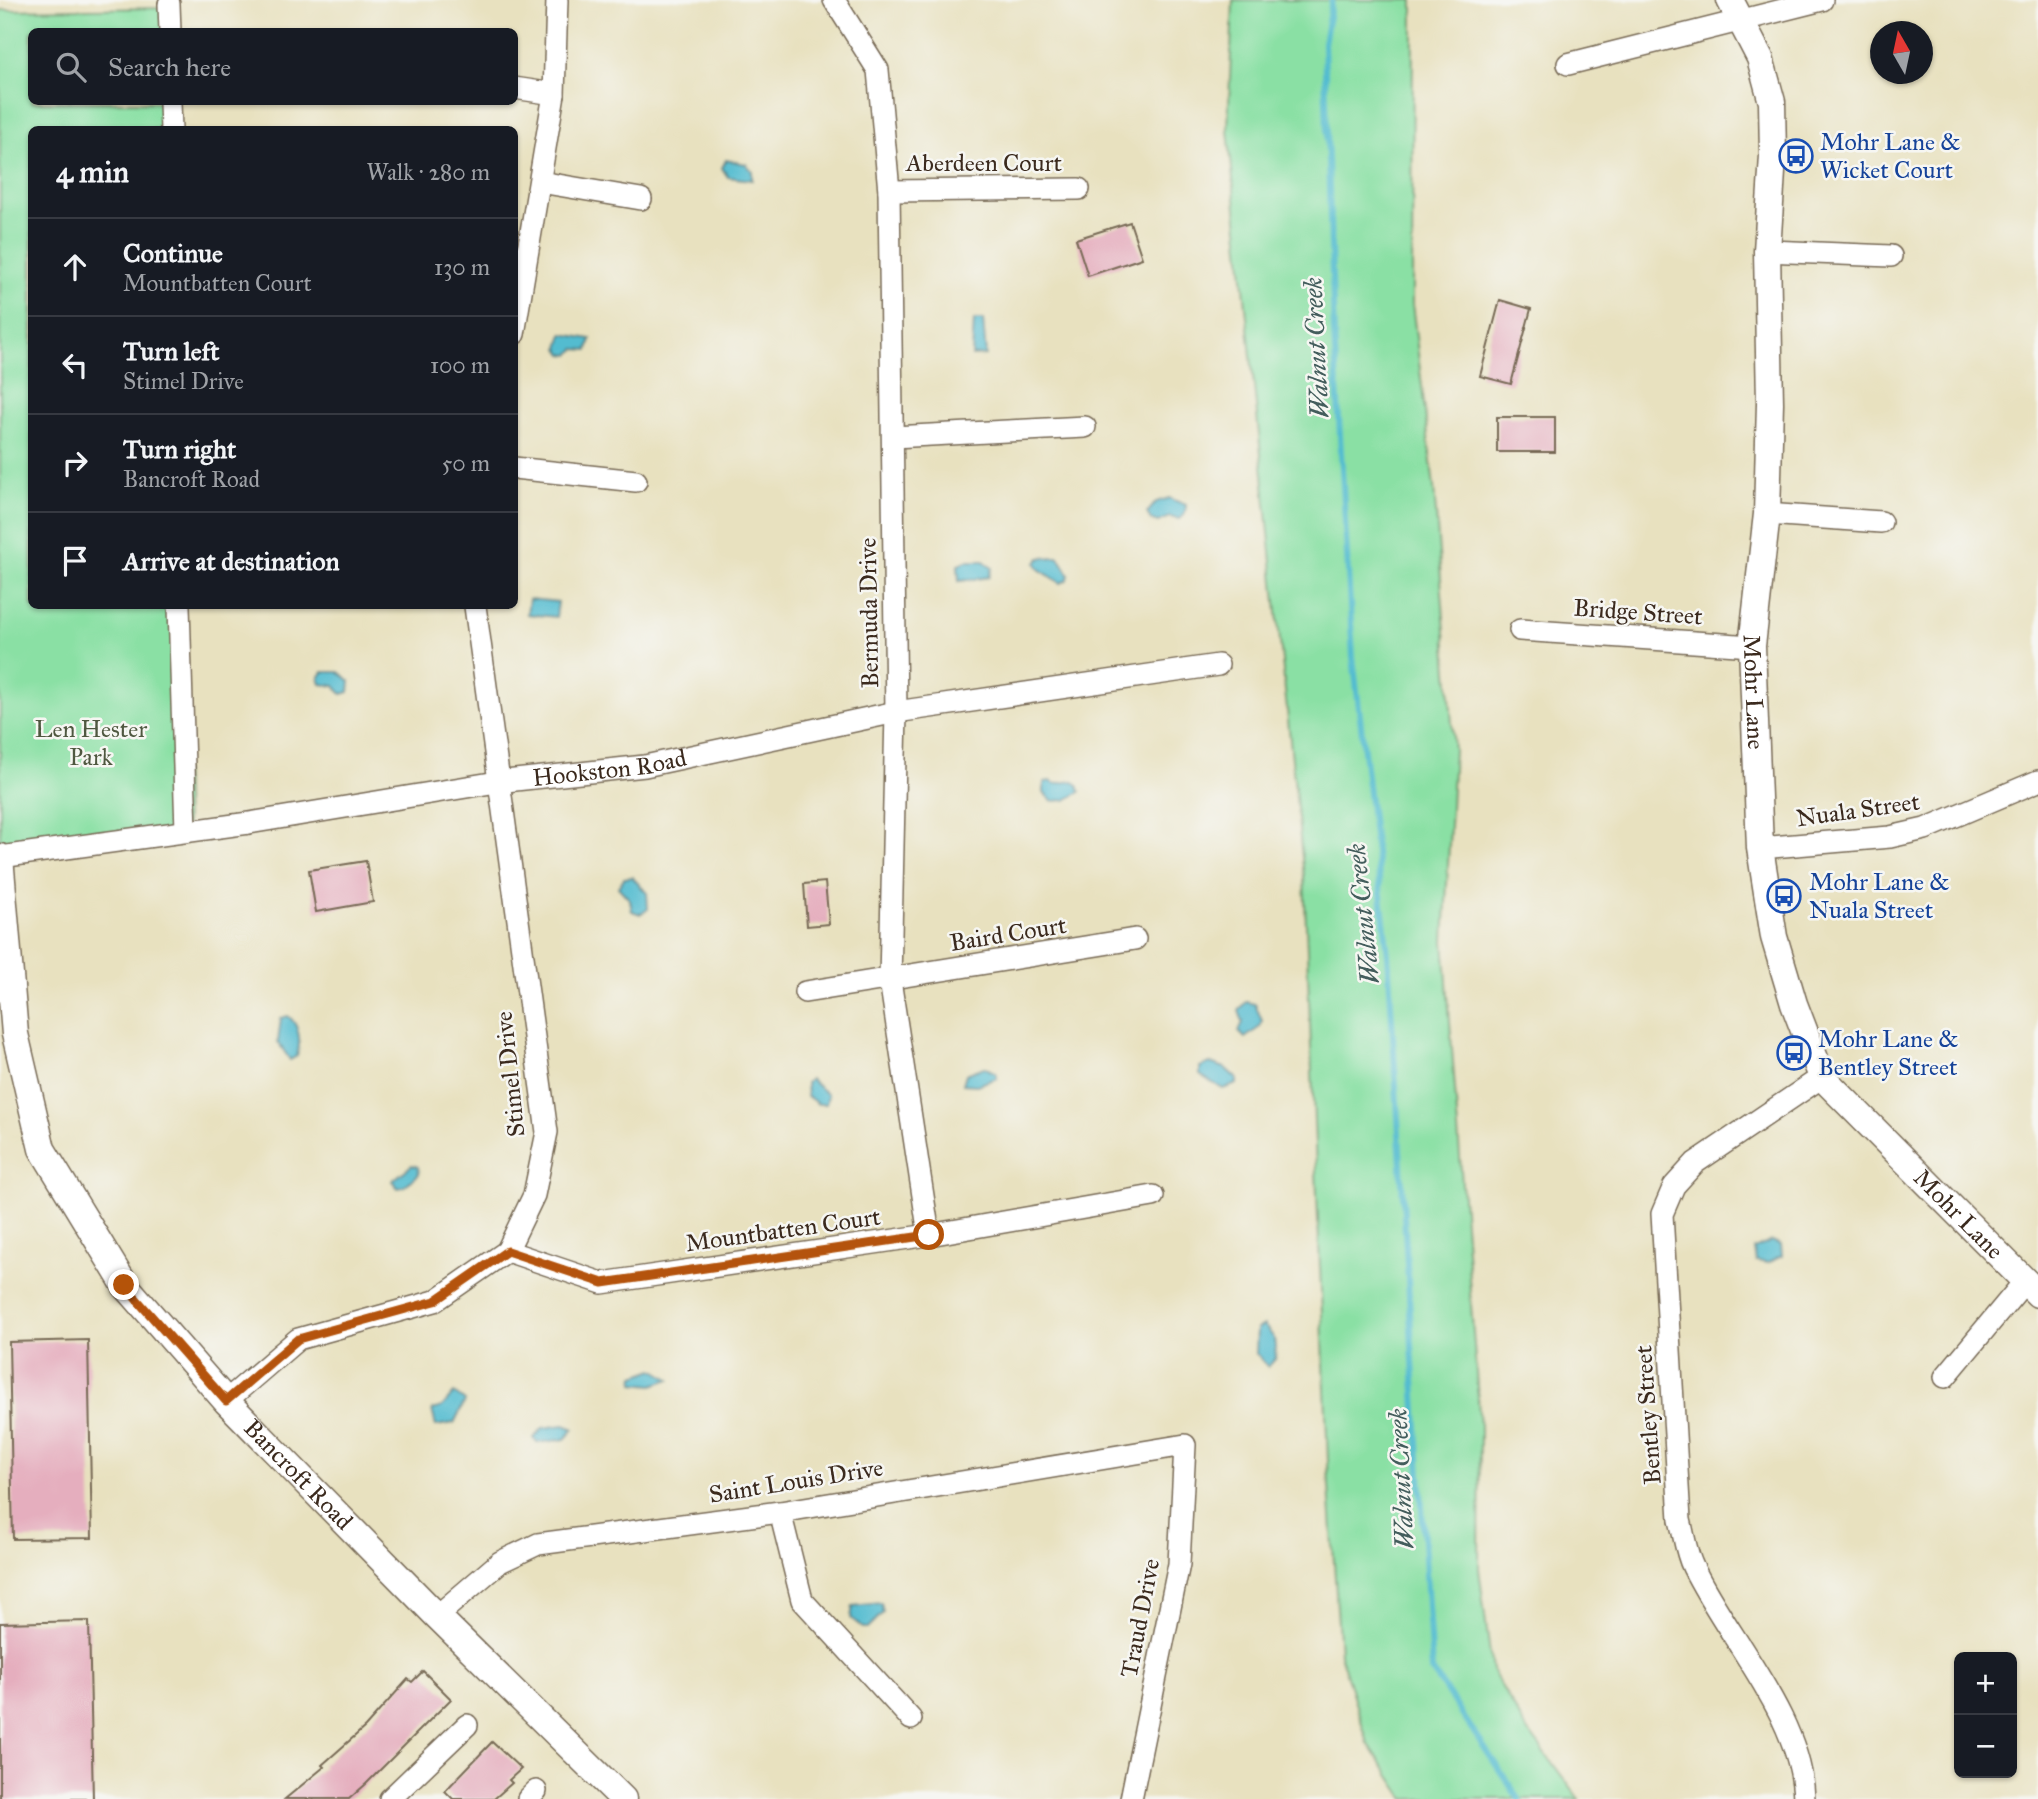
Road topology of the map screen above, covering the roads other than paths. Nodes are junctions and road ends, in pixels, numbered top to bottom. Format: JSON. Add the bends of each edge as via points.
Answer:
{"nodes":[{"id":1,"x":557,"y":0,"type":"edge"},
{"id":2,"x":834,"y":0,"type":"edge"},
{"id":3,"x":1822,"y":0,"type":"edge"},
{"id":4,"x":169,"y":4,"type":"dead end"},
{"id":5,"x":1736,"y":10,"type":"edge"},
{"id":6,"x":170,"y":28,"type":"edge"},
{"id":7,"x":1567,"y":64,"type":"dead end"},
{"id":8,"x":518,"y":89,"type":"edge"},
{"id":9,"x":554,"y":94,"type":"junction"},
{"id":10,"x":170,"y":105,"type":"edge"},
{"id":11,"x":171,"y":126,"type":"edge"},
{"id":12,"x":540,"y":182,"type":"junction"},
{"id":13,"x":1079,"y":189,"type":"dead end"},
{"id":14,"x":889,"y":191,"type":"junction"},
{"id":15,"x":641,"y":200,"type":"dead end"},
{"id":16,"x":1767,"y":251,"type":"junction"},
{"id":17,"x":1891,"y":256,"type":"dead end"},
{"id":18,"x":518,"y":310,"type":"edge"},
{"id":19,"x":1085,"y":427,"type":"dead end"},
{"id":20,"x":893,"y":437,"type":"junction"},
{"id":21,"x":518,"y":468,"type":"edge"},
{"id":22,"x":636,"y":481,"type":"dead end"},
{"id":23,"x":1767,"y":514,"type":"junction"},
{"id":24,"x":1881,"y":522,"type":"dead end"},
{"id":25,"x":179,"y":609,"type":"edge"},
{"id":26,"x":474,"y":609,"type":"edge"},
{"id":27,"x":1520,"y":630,"type":"dead end"},
{"id":28,"x":1752,"y":646,"type":"junction"},
{"id":29,"x":1217,"y":665,"type":"dead end"},
{"id":30,"x":896,"y":712,"type":"junction"},
{"id":31,"x":2038,"y":781,"type":"edge"},
{"id":32,"x":497,"y":782,"type":"junction"},
{"id":33,"x":186,"y":831,"type":"junction"},
{"id":34,"x":1760,"y":848,"type":"junction"},
{"id":35,"x":0,"y":857,"type":"edge"},
{"id":36,"x":1135,"y":939,"type":"dead end"},
{"id":37,"x":890,"y":980,"type":"junction"},
{"id":38,"x":805,"y":992,"type":"dead end"},
{"id":39,"x":1822,"y":1077,"type":"junction"},
{"id":40,"x":1153,"y":1196,"type":"dead end"},
{"id":41,"x":929,"y":1235,"type":"junction"},
{"id":42,"x":507,"y":1251,"type":"junction"},
{"id":43,"x":2032,"y":1287,"type":"edge"},
{"id":44,"x":1945,"y":1377,"type":"dead end"},
{"id":45,"x":226,"y":1401,"type":"junction"},
{"id":46,"x":1185,"y":1445,"type":"joint"},
{"id":47,"x":780,"y":1512,"type":"junction"},
{"id":48,"x":437,"y":1616,"type":"junction"},
{"id":49,"x":911,"y":1718,"type":"dead end"},
{"id":50,"x":467,"y":1725,"type":"dead end"},
{"id":51,"x":390,"y":1799,"type":"edge"},
{"id":52,"x":623,"y":1799,"type":"edge"},
{"id":53,"x":1131,"y":1799,"type":"edge"},
{"id":54,"x":1804,"y":1799,"type":"edge"}],
"edges":[{"from":1,"to":9,"type":"street"},
{"from":2,"to":14,"type":"street","name":"Bermuda Drive","via":[[878,70]]},
{"from":3,"to":5,"type":"street"},
{"from":4,"to":6,"type":"street"},
{"from":5,"to":7,"type":"street"},
{"from":5,"to":16,"type":"street","name":"Mohr Lane","via":[[1760,58],[1772,102]]},
{"from":8,"to":9,"type":"street"},
{"from":9,"to":12,"type":"street"},
{"from":10,"to":11,"type":"street"},
{"from":12,"to":15,"type":"street"},
{"from":12,"to":18,"type":"street"},
{"from":13,"to":14,"type":"street","name":"Aberdeen Court"},
{"from":14,"to":20,"type":"street","name":"Bermuda Drive"},
{"from":16,"to":17,"type":"street"},
{"from":16,"to":23,"type":"street","name":"Mohr Lane"},
{"from":19,"to":20,"type":"street"},
{"from":20,"to":30,"type":"street","name":"Bermuda Drive"},
{"from":21,"to":22,"type":"street"},
{"from":23,"to":24,"type":"street"},
{"from":23,"to":28,"type":"street","name":"Mohr Lane"},
{"from":25,"to":33,"type":"street"},
{"from":26,"to":32,"type":"street","name":"Stimel Drive"},
{"from":27,"to":28,"type":"street","name":"Bridge Street"},
{"from":28,"to":34,"type":"street","name":"Mohr Lane"},
{"from":29,"to":30,"type":"street","name":"Hookston Road"},
{"from":30,"to":32,"type":"street","name":"Hookston Road","via":[[645,766]]},
{"from":30,"to":37,"type":"street","name":"Bermuda Drive"},
{"from":31,"to":34,"type":"street","name":"Nuala Street","via":[[1925,830]]},
{"from":32,"to":33,"type":"street","name":"Hookston Road"},
{"from":32,"to":42,"type":"street","name":"Stimel Drive","via":[[547,1132],[534,1195]]},
{"from":33,"to":35,"type":"street","name":"Hookston Road"},
{"from":34,"to":39,"type":"street","name":"Mohr Lane","via":[[1774,937]]},
{"from":35,"to":45,"type":"street","name":"Bancroft Road","via":[[15,1034],[42,1149],[124,1285]]},
{"from":36,"to":37,"type":"street","name":"Baird Court"},
{"from":37,"to":38,"type":"street","name":"Baird Court"},
{"from":37,"to":41,"type":"street","name":"Bermuda Drive"},
{"from":39,"to":43,"type":"street","name":"Mohr Lane"},
{"from":39,"to":54,"type":"street","name":"Bentley Street","via":[[1695,1163],[1674,1186],[1662,1214],[1680,1520],[1692,1564],[1793,1742],[1804,1779]]},
{"from":40,"to":41,"type":"street","name":"Mountbatten Court"},
{"from":41,"to":42,"type":"street","name":"Mountbatten Court","via":[[603,1283]]},
{"from":42,"to":45,"type":"street","name":"Stimel Drive","via":[[435,1301],[298,1339]]},
{"from":43,"to":44,"type":"street"},
{"from":45,"to":48,"type":"street","name":"Bancroft Road"},
{"from":46,"to":47,"type":"street","name":"Saint Louis Drive"},
{"from":46,"to":53,"type":"street","name":"Traud Drive","via":[[1179,1564]]},
{"from":47,"to":48,"type":"street","name":"Saint Louis Drive","via":[[538,1544],[500,1562]]},
{"from":47,"to":49,"type":"street","via":[[802,1600]]},
{"from":48,"to":52,"type":"street","name":"Bancroft Road"},
{"from":50,"to":51,"type":"street"}]}
